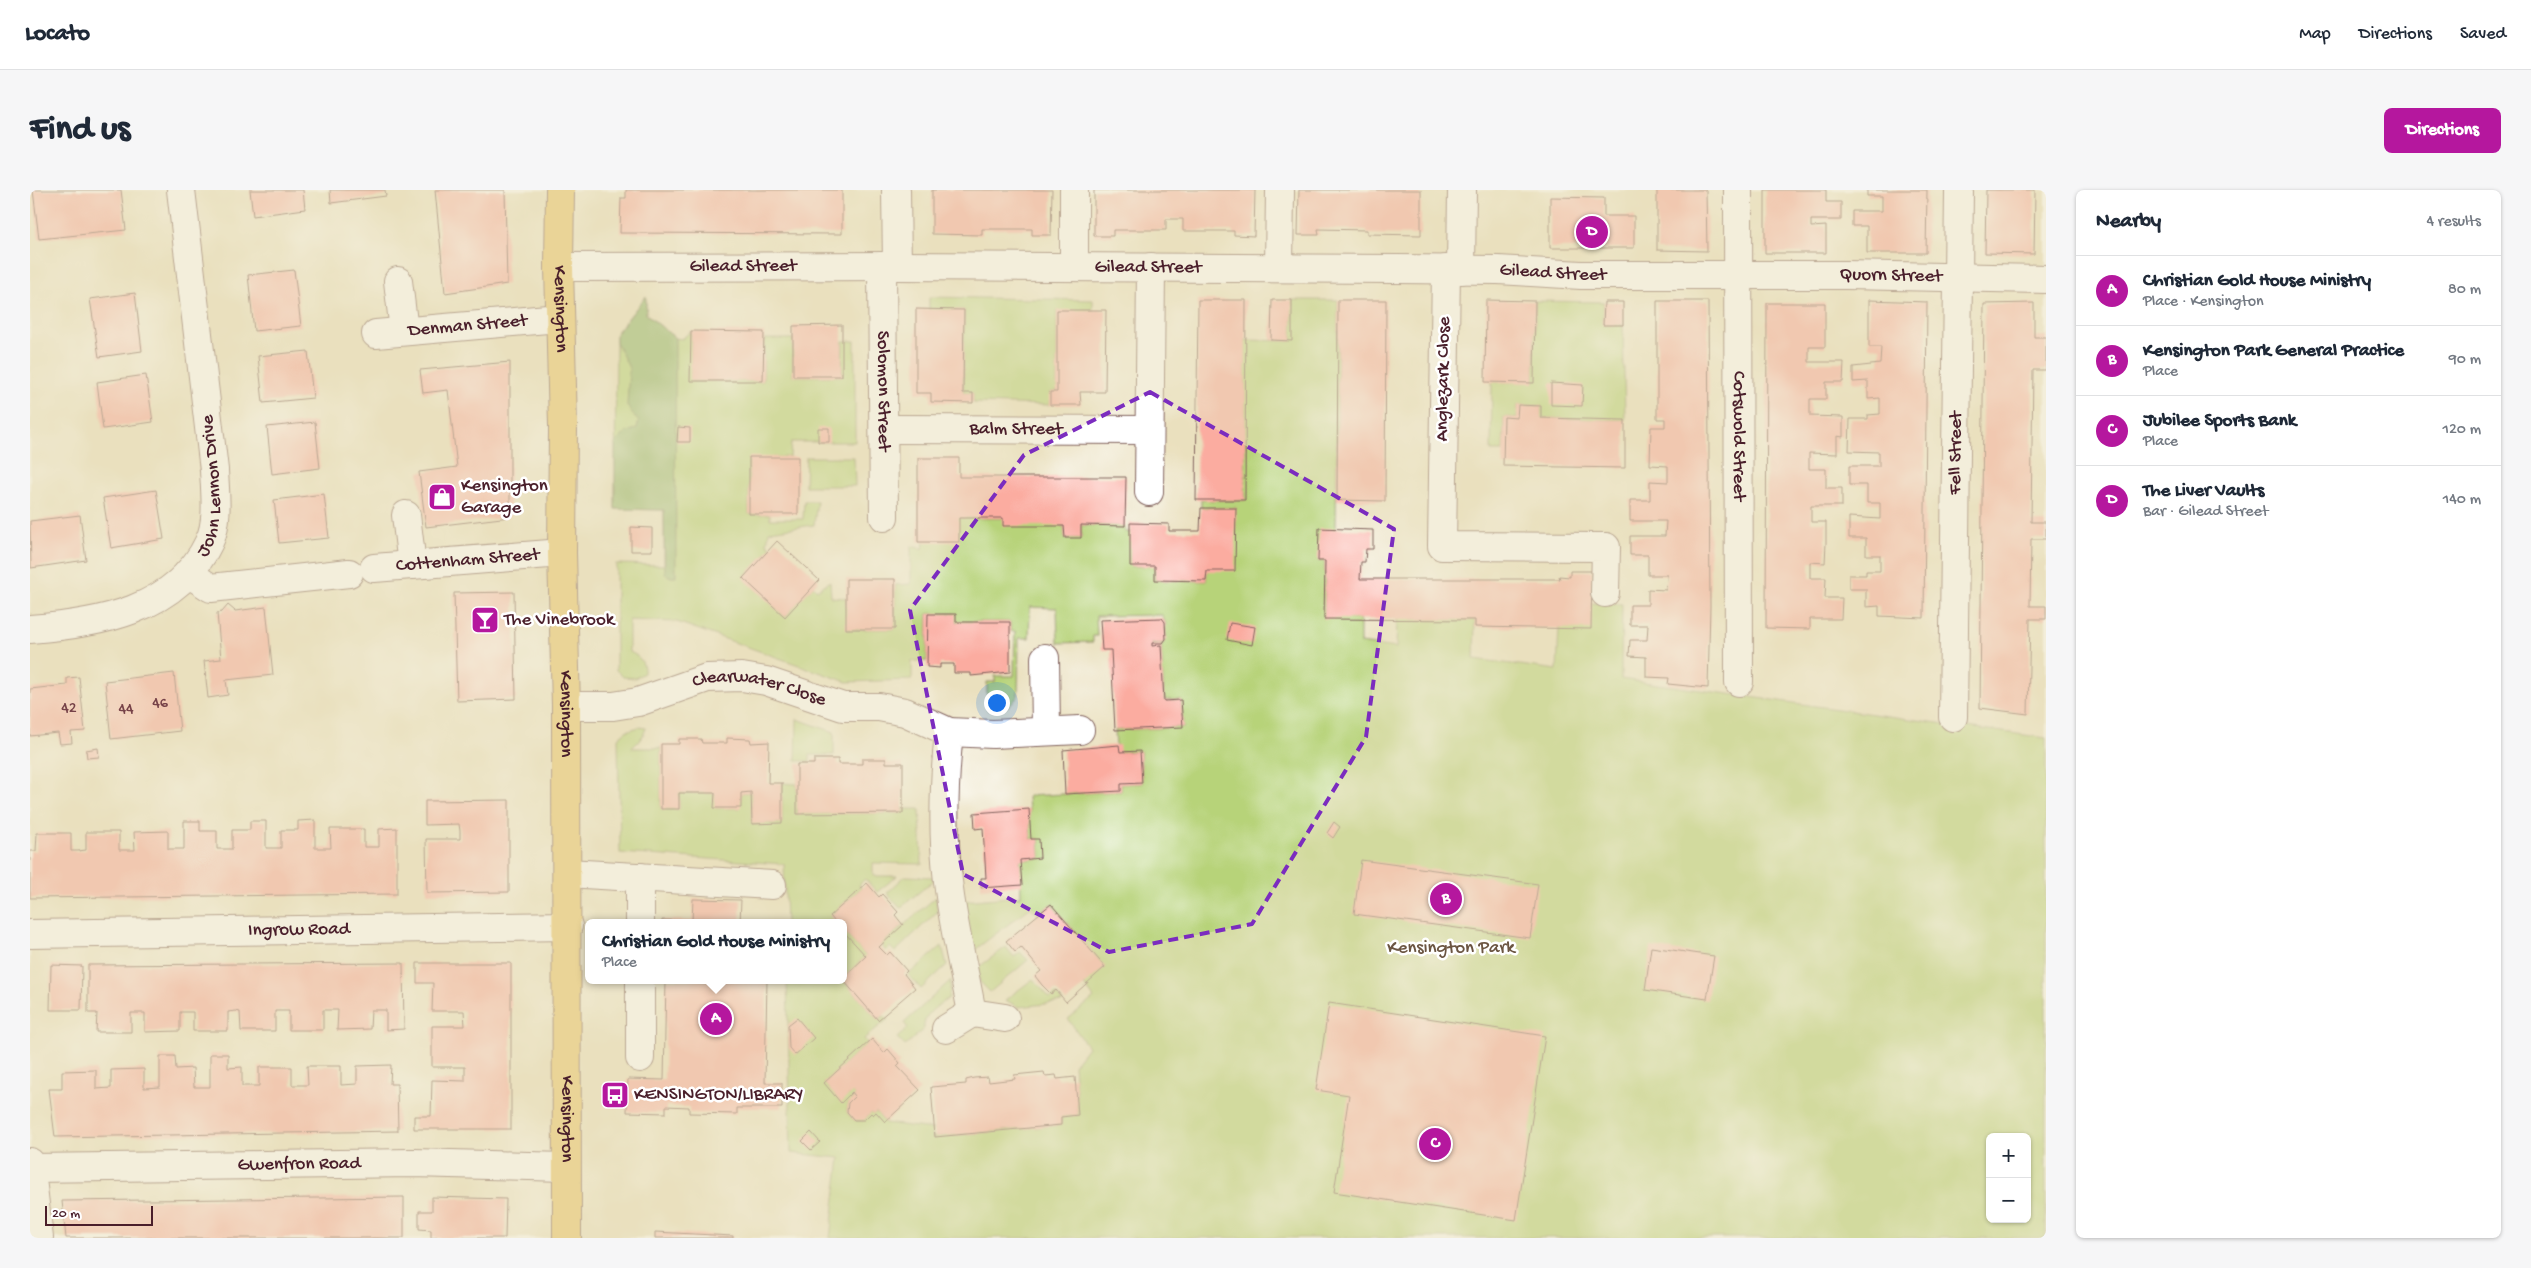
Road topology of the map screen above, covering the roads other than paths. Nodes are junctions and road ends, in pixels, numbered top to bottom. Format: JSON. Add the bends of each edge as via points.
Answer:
{"nodes":[{"id":1,"x":181,"y":190,"type":"edge"},
{"id":2,"x":560,"y":190,"type":"edge"},
{"id":3,"x":896,"y":190,"type":"edge"},
{"id":4,"x":1074,"y":190,"type":"edge"},
{"id":5,"x":1280,"y":190,"type":"edge"},
{"id":6,"x":1462,"y":190,"type":"edge"},
{"id":7,"x":1738,"y":190,"type":"edge"},
{"id":8,"x":1959,"y":190,"type":"edge"},
{"id":9,"x":889,"y":266,"type":"junction"},
{"id":10,"x":559,"y":267,"type":"junction"},
{"id":11,"x":1074,"y":267,"type":"junction"},
{"id":12,"x":1151,"y":267,"type":"junction"},
{"id":13,"x":1279,"y":268,"type":"junction"},
{"id":14,"x":1453,"y":270,"type":"junction"},
{"id":15,"x":1738,"y":275,"type":"junction"},
{"id":16,"x":1958,"y":276,"type":"junction"},
{"id":17,"x":2046,"y":279,"type":"edge"},
{"id":18,"x":398,"y":281,"type":"dead end"},
{"id":19,"x":560,"y":318,"type":"junction"},
{"id":20,"x":404,"y":331,"type":"junction"},
{"id":21,"x":376,"y":334,"type":"dead end"},
{"id":22,"x":885,"y":429,"type":"junction"},
{"id":23,"x":1149,"y":430,"type":"junction"},
{"id":24,"x":1149,"y":492,"type":"dead end"},
{"id":25,"x":406,"y":515,"type":"dead end"},
{"id":26,"x":884,"y":517,"type":"dead end"},
{"id":27,"x":562,"y":553,"type":"junction"},
{"id":28,"x":412,"y":565,"type":"junction"},
{"id":29,"x":188,"y":573,"type":"junction"},
{"id":30,"x":1605,"y":593,"type":"dead end"},
{"id":31,"x":30,"y":629,"type":"edge"},
{"id":32,"x":1045,"y":658,"type":"dead end"},
{"id":33,"x":1739,"y":682,"type":"dead end"},
{"id":34,"x":566,"y":706,"type":"junction"},
{"id":35,"x":1953,"y":717,"type":"dead end"},
{"id":36,"x":1080,"y":730,"type":"dead end"},
{"id":37,"x":1046,"y":731,"type":"junction"},
{"id":38,"x":949,"y":732,"type":"junction"},
{"id":39,"x":567,"y":873,"type":"junction"},
{"id":40,"x":640,"y":877,"type":"junction"},
{"id":41,"x":772,"y":885,"type":"dead end"},
{"id":42,"x":640,"y":919,"type":"edge"},
{"id":43,"x":568,"y":926,"type":"junction"},
{"id":44,"x":30,"y":934,"type":"edge"},
{"id":45,"x":640,"y":984,"type":"edge"},
{"id":46,"x":972,"y":1013,"type":"junction"},
{"id":47,"x":1005,"y":1018,"type":"dead end"},
{"id":48,"x":946,"y":1029,"type":"dead end"},
{"id":49,"x":640,"y":1058,"type":"dead end"},
{"id":50,"x":30,"y":1162,"type":"edge"},
{"id":51,"x":565,"y":1166,"type":"junction"},
{"id":52,"x":31,"y":1168,"type":"edge"},
{"id":53,"x":39,"y":1238,"type":"edge"},
{"id":54,"x":567,"y":1238,"type":"edge"}],
"edges":[{"from":1,"to":29,"type":"street","name":"John Lennon Drive","via":[[216,508],[210,541]]},
{"from":2,"to":10,"type":"main road","name":"Kensington"},
{"from":3,"to":9,"type":"street","name":"Solomon Street"},
{"from":4,"to":11,"type":"street"},
{"from":5,"to":13,"type":"street"},
{"from":6,"to":14,"type":"street","name":"Anglezark Close"},
{"from":7,"to":15,"type":"street","name":"Cotswold Street"},
{"from":8,"to":16,"type":"street","name":"Fell Street"},
{"from":9,"to":10,"type":"street","name":"Gilead Street"},
{"from":9,"to":11,"type":"street","name":"Gilead Street"},
{"from":9,"to":22,"type":"street","name":"Solomon Street"},
{"from":10,"to":19,"type":"main road","name":"Kensington"},
{"from":11,"to":12,"type":"street","name":"Gilead Street"},
{"from":12,"to":13,"type":"street","name":"Gilead Street"},
{"from":12,"to":23,"type":"street"},
{"from":13,"to":14,"type":"street","name":"Gilead Street"},
{"from":14,"to":15,"type":"street","name":"Gilead Street","via":[[1581,275]]},
{"from":14,"to":30,"type":"street","name":"Anglezark Close","via":[[1442,546],[1606,547]]},
{"from":15,"to":16,"type":"street","name":"Quorn Street"},
{"from":15,"to":33,"type":"street","name":"Cotswold Street"},
{"from":16,"to":17,"type":"street","name":"Quorn Street"},
{"from":16,"to":35,"type":"street","name":"Fell Street"},
{"from":18,"to":20,"type":"street"},
{"from":19,"to":20,"type":"street","name":"Denman Street"},
{"from":19,"to":27,"type":"main road","name":"Kensington"},
{"from":20,"to":21,"type":"street","name":"Denman Street"},
{"from":22,"to":23,"type":"street","name":"Balm Street"},
{"from":22,"to":26,"type":"street","name":"Solomon Street"},
{"from":23,"to":24,"type":"street"},
{"from":25,"to":28,"type":"street"},
{"from":27,"to":28,"type":"street","name":"Cottenham Street"},
{"from":27,"to":34,"type":"main road","name":"Kensington"},
{"from":28,"to":29,"type":"street","name":"Cottenham Street","via":[[211,588]]},
{"from":29,"to":31,"type":"street","name":"John Lennon Drive","via":[[170,590],[136,610],[92,622]]},
{"from":32,"to":37,"type":"street"},
{"from":34,"to":38,"type":"street","name":"Clearwater Close","via":[[613,706],[638,702],[707,678],[742,677],[766,681],[843,707],[880,707],[905,712]]},
{"from":34,"to":39,"type":"main road","name":"Kensington"},
{"from":36,"to":37,"type":"street","name":"Clearwater Close"},
{"from":37,"to":38,"type":"street","name":"Clearwater Close"},
{"from":38,"to":46,"type":"street","via":[[944,779],[948,879]]},
{"from":39,"to":40,"type":"street"},
{"from":39,"to":43,"type":"main road","name":"Kensington"},
{"from":40,"to":41,"type":"street"},
{"from":40,"to":42,"type":"street"},
{"from":43,"to":44,"type":"street","name":"Ingrow Road"},
{"from":43,"to":51,"type":"main road","name":"Kensington"},
{"from":45,"to":49,"type":"street"},
{"from":46,"to":47,"type":"street"},
{"from":46,"to":48,"type":"street"},
{"from":50,"to":52,"type":"street"},
{"from":51,"to":52,"type":"street","name":"Gwenfron Road","via":[[413,1163]]},
{"from":51,"to":54,"type":"main road","name":"Kensington"},
{"from":52,"to":53,"type":"street"}]}
